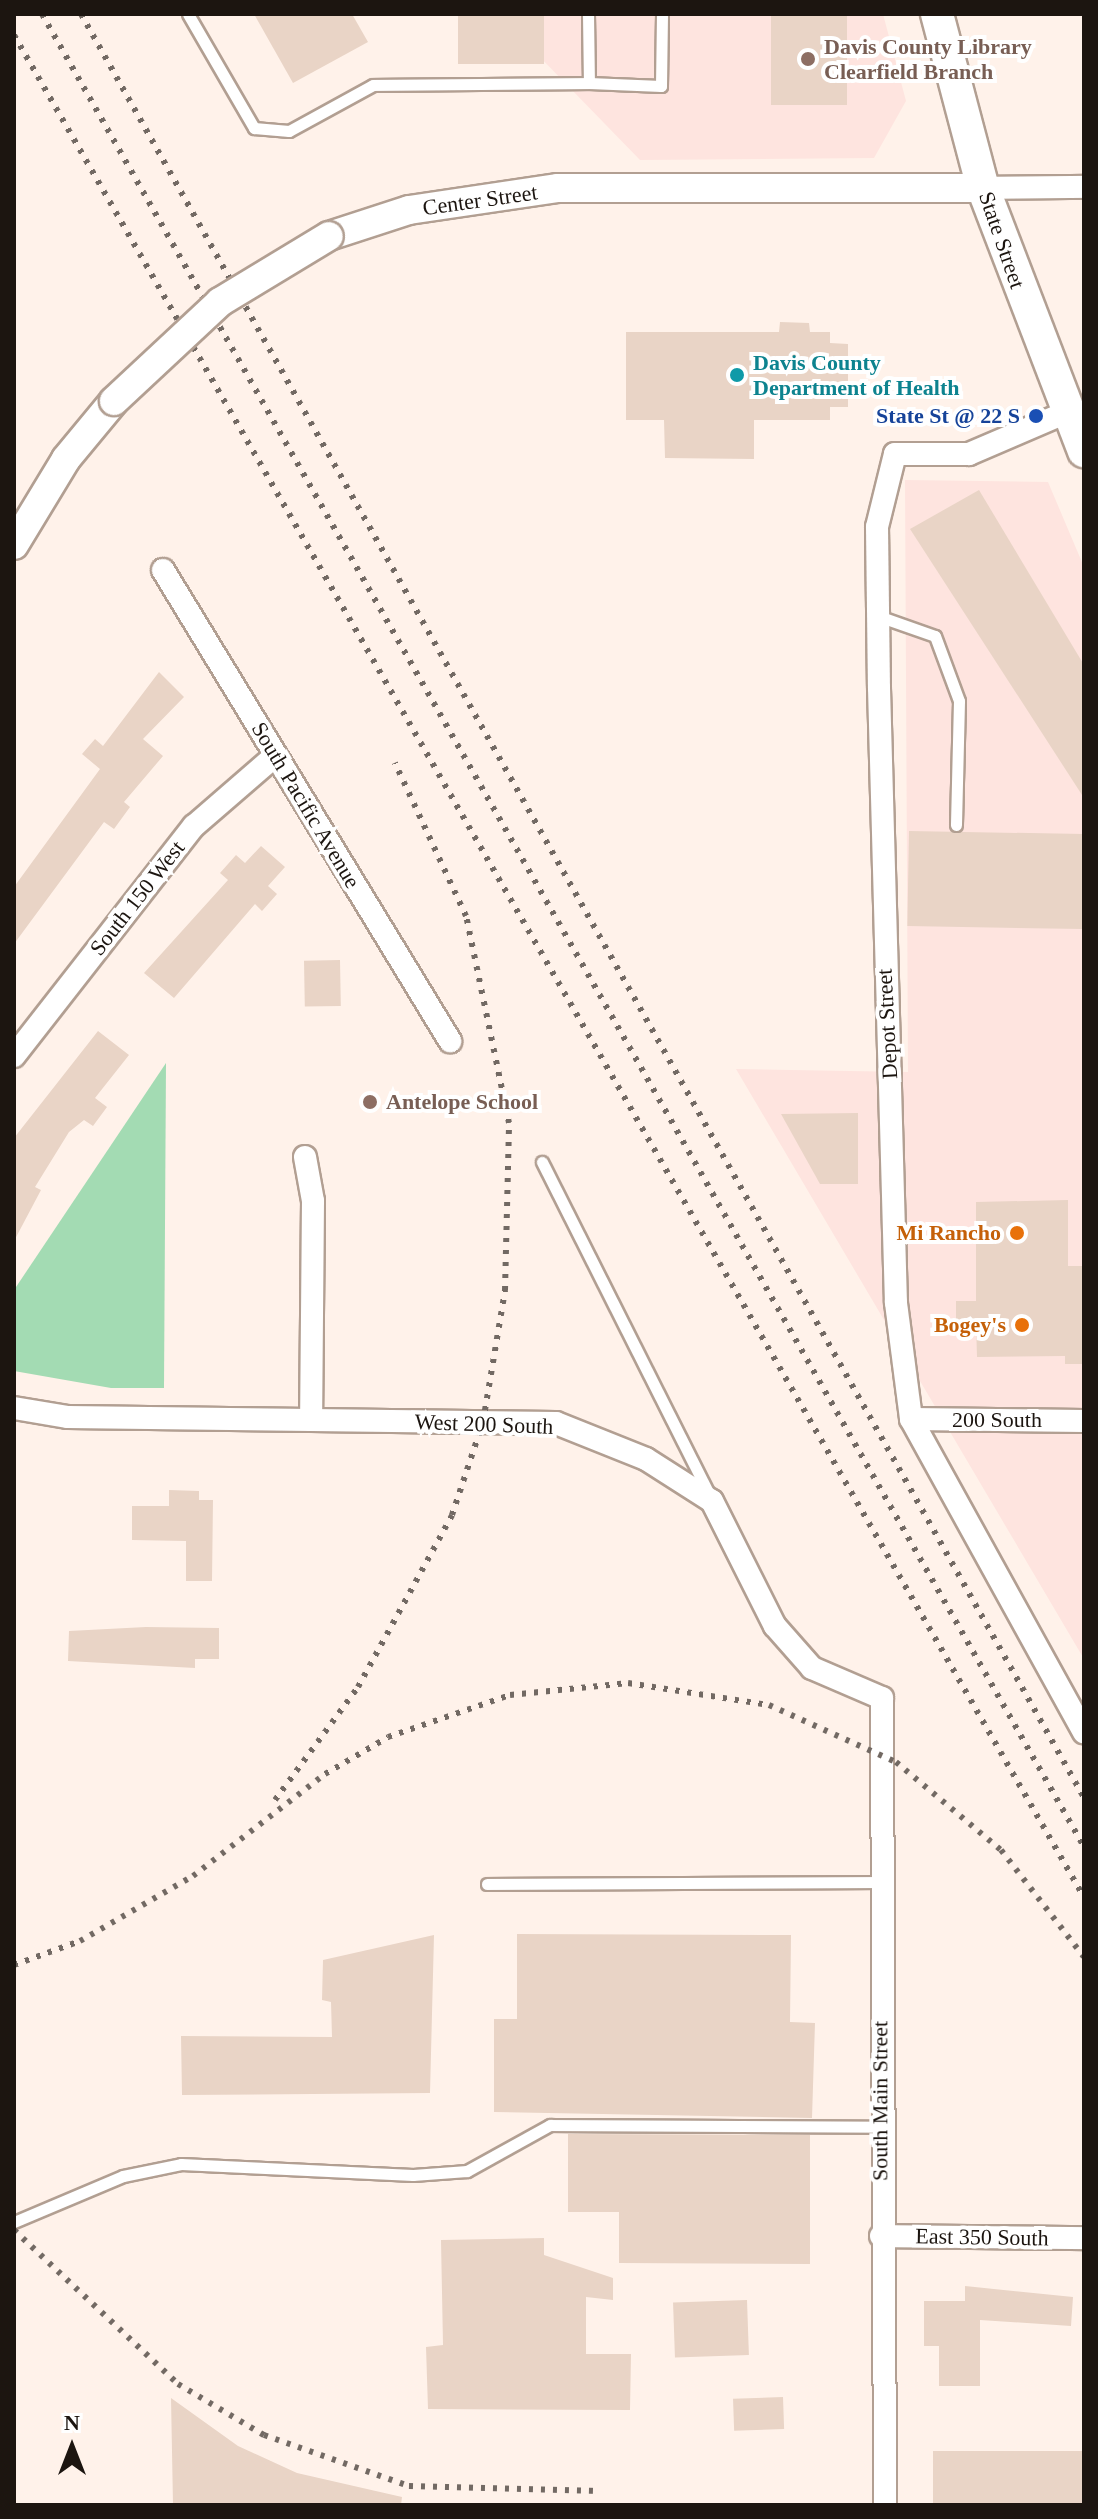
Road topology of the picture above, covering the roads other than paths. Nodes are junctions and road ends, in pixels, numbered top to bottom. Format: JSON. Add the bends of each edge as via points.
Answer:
{"nodes":[{"id":1,"x":188,"y":14,"type":"edge"},
{"id":2,"x":588,"y":14,"type":"edge"},
{"id":3,"x":662,"y":14,"type":"edge"},
{"id":4,"x":938,"y":18,"type":"edge"},
{"id":5,"x":589,"y":83,"type":"junction"},
{"id":6,"x":1084,"y":187,"type":"edge"},
{"id":7,"x":983,"y":188,"type":"junction"},
{"id":8,"x":1067,"y":412,"type":"junction"},
{"id":9,"x":1084,"y":451,"type":"edge"},
{"id":10,"x":14,"y":545,"type":"edge"},
{"id":11,"x":163,"y":570,"type":"dead end"},
{"id":12,"x":878,"y":616,"type":"junction"},
{"id":13,"x":276,"y":755,"type":"junction"},
{"id":14,"x":956,"y":825,"type":"dead end"},
{"id":15,"x":450,"y":1041,"type":"dead end"},
{"id":16,"x":14,"y":1056,"type":"edge"},
{"id":17,"x":305,"y":1157,"type":"dead end"},
{"id":18,"x":542,"y":1162,"type":"dead end"},
{"id":19,"x":14,"y":1408,"type":"edge"},
{"id":20,"x":911,"y":1419,"type":"junction"},
{"id":21,"x":311,"y":1420,"type":"junction"},
{"id":22,"x":1084,"y":1421,"type":"edge"},
{"id":23,"x":712,"y":1501,"type":"junction"},
{"id":24,"x":1084,"y":1732,"type":"edge"},
{"id":25,"x":879,"y":1882,"type":"junction"},
{"id":26,"x":487,"y":1884,"type":"dead end"},
{"id":27,"x":880,"y":2127,"type":"junction"},
{"id":28,"x":14,"y":2222,"type":"edge"},
{"id":29,"x":881,"y":2236,"type":"junction"},
{"id":30,"x":1084,"y":2238,"type":"edge"},
{"id":31,"x":885,"y":2505,"type":"edge"}],
"edges":[{"from":1,"to":5,"type":"lane","via":[[254,128],[289,131],[373,85]]},
{"from":2,"to":5,"type":"lane"},
{"from":3,"to":5,"type":"lane","via":[[661,86]]},
{"from":4,"to":7,"type":"main road","name":"State Street"},
{"from":6,"to":7,"type":"street","name":"Center Street"},
{"from":7,"to":8,"type":"main road","name":"State Street"},
{"from":7,"to":10,"type":"street","name":"Center Street","bridge":true,"via":[[558,188],[409,210],[329,236],[220,302],[114,401],[66,459]]},
{"from":8,"to":9,"type":"main road","name":"State Street"},
{"from":8,"to":12,"type":"street","name":"Depot Street","via":[[969,454],[895,454],[877,527]]},
{"from":11,"to":13,"type":"street","name":"South Pacific Avenue"},
{"from":12,"to":14,"type":"lane","via":[[935,636],[959,701]]},
{"from":12,"to":20,"type":"street","name":"Depot Street","via":[[896,1303]]},
{"from":13,"to":15,"type":"street","name":"South Pacific Avenue"},
{"from":13,"to":16,"type":"street","name":"South 150 West","via":[[194,826]]},
{"from":17,"to":21,"type":"street","via":[[313,1201]]},
{"from":18,"to":23,"type":"lane"},
{"from":19,"to":21,"type":"street","name":"West 200 South","via":[[68,1417]]},
{"from":20,"to":22,"type":"street","name":"200 South"},
{"from":20,"to":24,"type":"street","name":"Depot Street"},
{"from":21,"to":23,"type":"street","name":"West 200 South","via":[[556,1423],[646,1459]]},
{"from":23,"to":25,"type":"street","name":"South Main Street","via":[[775,1626],[812,1668],[882,1698]]},
{"from":25,"to":26,"type":"lane"},
{"from":25,"to":27,"type":"street","name":"South Main Street"},
{"from":27,"to":28,"type":"lane","via":[[550,2125],[467,2171],[413,2175],[181,2164],[123,2176]]},
{"from":27,"to":29,"type":"street","name":"South Main Street"},
{"from":29,"to":30,"type":"street","name":"East 350 South"},
{"from":29,"to":31,"type":"street","name":"South Main Street"}]}
